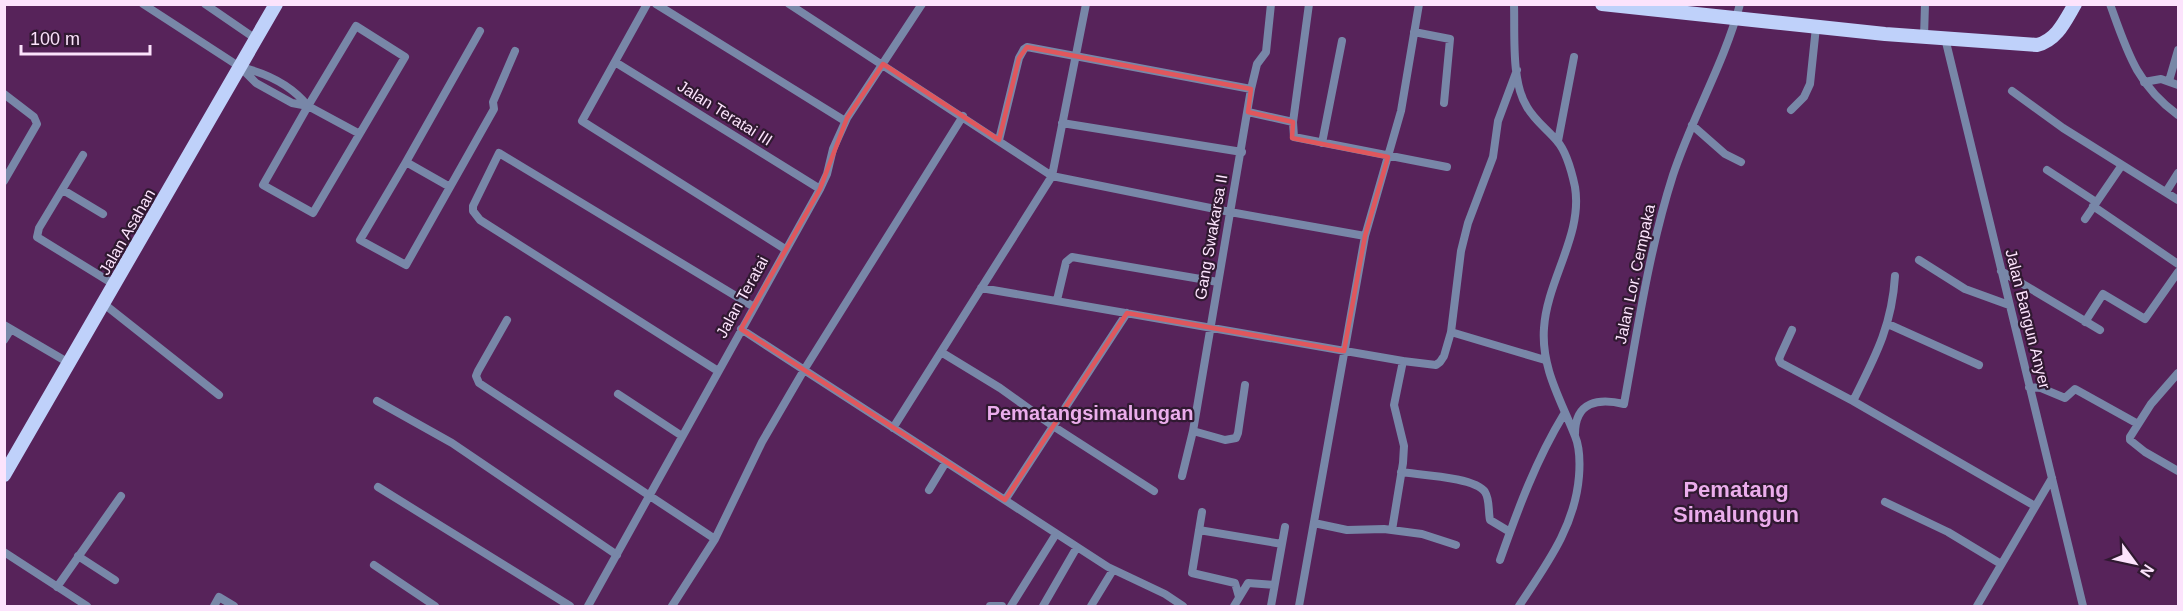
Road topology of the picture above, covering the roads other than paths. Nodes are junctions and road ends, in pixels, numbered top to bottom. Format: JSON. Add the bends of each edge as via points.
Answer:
{"nodes":[{"id":1,"x":143,"y":4,"type":"edge"},
{"id":2,"x":205,"y":4,"type":"edge"},
{"id":3,"x":276,"y":4,"type":"edge"},
{"id":4,"x":646,"y":4,"type":"edge"},
{"id":5,"x":656,"y":4,"type":"edge"},
{"id":6,"x":789,"y":4,"type":"edge"},
{"id":7,"x":922,"y":4,"type":"edge"},
{"id":8,"x":1086,"y":4,"type":"edge"},
{"id":9,"x":1271,"y":4,"type":"edge"},
{"id":10,"x":1309,"y":4,"type":"edge"},
{"id":11,"x":1419,"y":4,"type":"edge"},
{"id":12,"x":1514,"y":4,"type":"edge"},
{"id":13,"x":1602,"y":4,"type":"edge"},
{"id":14,"x":1925,"y":4,"type":"edge"},
{"id":15,"x":2075,"y":4,"type":"edge"},
{"id":16,"x":2110,"y":4,"type":"edge"},
{"id":17,"x":1641,"y":7,"type":"edge"},
{"id":18,"x":1738,"y":11,"type":"edge"},
{"id":19,"x":1816,"y":27,"type":"junction"},
{"id":20,"x":480,"y":31,"type":"dead end"},
{"id":21,"x":1414,"y":32,"type":"junction"},
{"id":22,"x":1924,"y":37,"type":"junction"},
{"id":23,"x":1945,"y":38,"type":"junction"},
{"id":24,"x":256,"y":39,"type":"junction"},
{"id":25,"x":1342,"y":41,"type":"dead end"},
{"id":26,"x":2178,"y":50,"type":"edge"},
{"id":27,"x":515,"y":51,"type":"dead end"},
{"id":28,"x":1076,"y":56,"type":"junction"},
{"id":29,"x":1574,"y":57,"type":"dead end"},
{"id":30,"x":615,"y":62,"type":"junction"},
{"id":31,"x":883,"y":64,"type":"junction"},
{"id":32,"x":240,"y":67,"type":"junction"},
{"id":33,"x":1517,"y":70,"type":"junction"},
{"id":34,"x":2169,"y":81,"type":"junction"},
{"id":35,"x":2144,"y":82,"type":"junction"},
{"id":36,"x":2178,"y":85,"type":"edge"},
{"id":37,"x":1251,"y":89,"type":"junction"},
{"id":38,"x":2012,"y":92,"type":"dead end"},
{"id":39,"x":4,"y":94,"type":"edge"},
{"id":40,"x":1444,"y":103,"type":"dead end"},
{"id":41,"x":308,"y":106,"type":"junction"},
{"id":42,"x":1791,"y":110,"type":"dead end"},
{"id":43,"x":1248,"y":112,"type":"junction"},
{"id":44,"x":2178,"y":115,"type":"edge"},
{"id":45,"x":963,"y":116,"type":"junction"},
{"id":46,"x":845,"y":121,"type":"junction"},
{"id":47,"x":1293,"y":122,"type":"junction"},
{"id":48,"x":1062,"y":123,"type":"junction"},
{"id":49,"x":1692,"y":125,"type":"junction"},
{"id":50,"x":358,"y":134,"type":"junction"},
{"id":51,"x":999,"y":140,"type":"junction"},
{"id":52,"x":1558,"y":141,"type":"junction"},
{"id":53,"x":1322,"y":143,"type":"junction"},
{"id":54,"x":1242,"y":152,"type":"junction"},
{"id":55,"x":83,"y":155,"type":"dead end"},
{"id":56,"x":1388,"y":157,"type":"junction"},
{"id":57,"x":406,"y":162,"type":"junction"},
{"id":58,"x":1741,"y":162,"type":"dead end"},
{"id":59,"x":2122,"y":165,"type":"junction"},
{"id":60,"x":1447,"y":167,"type":"dead end"},
{"id":61,"x":2047,"y":170,"type":"dead end"},
{"id":62,"x":2178,"y":173,"type":"edge"},
{"id":63,"x":1052,"y":176,"type":"junction"},
{"id":64,"x":4,"y":181,"type":"edge"},
{"id":65,"x":450,"y":187,"type":"junction"},
{"id":66,"x":820,"y":189,"type":"junction"},
{"id":67,"x":63,"y":190,"type":"junction"},
{"id":68,"x":2166,"y":192,"type":"junction"},
{"id":69,"x":2178,"y":200,"type":"edge"},
{"id":70,"x":2095,"y":204,"type":"junction"},
{"id":71,"x":1230,"y":212,"type":"junction"},
{"id":72,"x":103,"y":214,"type":"dead end"},
{"id":73,"x":2085,"y":219,"type":"dead end"},
{"id":74,"x":1365,"y":236,"type":"junction"},
{"id":75,"x":785,"y":249,"type":"junction"},
{"id":76,"x":1919,"y":260,"type":"dead end"},
{"id":77,"x":2178,"y":264,"type":"edge"},
{"id":78,"x":2001,"y":271,"type":"junction"},
{"id":79,"x":2178,"y":272,"type":"edge"},
{"id":80,"x":1895,"y":276,"type":"dead end"},
{"id":81,"x":1218,"y":282,"type":"junction"},
{"id":82,"x":115,"y":285,"type":"junction"},
{"id":83,"x":981,"y":288,"type":"junction"},
{"id":84,"x":1057,"y":300,"type":"junction"},
{"id":85,"x":104,"y":304,"type":"junction"},
{"id":86,"x":2009,"y":305,"type":"junction"},
{"id":87,"x":753,"y":307,"type":"junction"},
{"id":88,"x":1127,"y":313,"type":"junction"},
{"id":89,"x":507,"y":320,"type":"dead end"},
{"id":90,"x":2085,"y":322,"type":"junction"},
{"id":91,"x":1888,"y":324,"type":"junction"},
{"id":92,"x":8,"y":327,"type":"edge"},
{"id":93,"x":1211,"y":328,"type":"junction"},
{"id":94,"x":741,"y":329,"type":"junction"},
{"id":95,"x":1792,"y":330,"type":"dead end"},
{"id":96,"x":2100,"y":330,"type":"dead end"},
{"id":97,"x":1451,"y":332,"type":"junction"},
{"id":98,"x":4,"y":340,"type":"edge"},
{"id":99,"x":1344,"y":351,"type":"junction"},
{"id":100,"x":941,"y":352,"type":"junction"},
{"id":101,"x":1545,"y":360,"type":"junction"},
{"id":102,"x":1403,"y":361,"type":"junction"},
{"id":103,"x":69,"y":363,"type":"junction"},
{"id":104,"x":1979,"y":365,"type":"dead end"},
{"id":105,"x":804,"y":370,"type":"junction"},
{"id":106,"x":718,"y":371,"type":"junction"},
{"id":107,"x":2178,"y":373,"type":"edge"},
{"id":108,"x":1245,"y":385,"type":"dead end"},
{"id":109,"x":2029,"y":387,"type":"junction"},
{"id":110,"x":618,"y":394,"type":"dead end"},
{"id":111,"x":219,"y":395,"type":"dead end"},
{"id":112,"x":377,"y":401,"type":"dead end"},
{"id":113,"x":1853,"y":401,"type":"junction"},
{"id":114,"x":1564,"y":414,"type":"junction"},
{"id":115,"x":2138,"y":424,"type":"junction"},
{"id":116,"x":1053,"y":426,"type":"junction"},
{"id":117,"x":893,"y":428,"type":"junction"},
{"id":118,"x":1193,"y":431,"type":"junction"},
{"id":119,"x":682,"y":436,"type":"junction"},
{"id":120,"x":1575,"y":437,"type":"junction"},
{"id":121,"x":946,"y":462,"type":"junction"},
{"id":122,"x":2178,"y":471,"type":"edge"},
{"id":123,"x":1401,"y":472,"type":"junction"},
{"id":124,"x":5,"y":474,"type":"edge"},
{"id":125,"x":1182,"y":476,"type":"dead end"},
{"id":126,"x":2052,"y":478,"type":"junction"},
{"id":127,"x":378,"y":487,"type":"dead end"},
{"id":128,"x":929,"y":490,"type":"dead end"},
{"id":129,"x":1154,"y":491,"type":"dead end"},
{"id":130,"x":121,"y":496,"type":"dead end"},
{"id":131,"x":649,"y":496,"type":"junction"},
{"id":132,"x":1005,"y":500,"type":"junction"},
{"id":133,"x":1885,"y":502,"type":"dead end"},
{"id":134,"x":2035,"y":506,"type":"junction"},
{"id":135,"x":1202,"y":512,"type":"dead end"},
{"id":136,"x":1314,"y":523,"type":"junction"},
{"id":137,"x":1286,"y":527,"type":"dead end"},
{"id":138,"x":1199,"y":530,"type":"junction"},
{"id":139,"x":1392,"y":530,"type":"junction"},
{"id":140,"x":1510,"y":532,"type":"junction"},
{"id":141,"x":1056,"y":534,"type":"junction"},
{"id":142,"x":715,"y":539,"type":"junction"},
{"id":143,"x":1282,"y":544,"type":"junction"},
{"id":144,"x":1456,"y":545,"type":"dead end"},
{"id":145,"x":1077,"y":547,"type":"junction"},
{"id":146,"x":4,"y":552,"type":"edge"},
{"id":147,"x":616,"y":555,"type":"junction"},
{"id":148,"x":78,"y":556,"type":"junction"},
{"id":149,"x":1500,"y":560,"type":"dead end"},
{"id":150,"x":2001,"y":564,"type":"junction"},
{"id":151,"x":374,"y":565,"type":"dead end"},
{"id":152,"x":1113,"y":570,"type":"junction"},
{"id":153,"x":115,"y":580,"type":"dead end"},
{"id":154,"x":1274,"y":585,"type":"junction"},
{"id":155,"x":57,"y":587,"type":"junction"},
{"id":156,"x":1239,"y":597,"type":"junction"},
{"id":157,"x":87,"y":606,"type":"edge"},
{"id":158,"x":214,"y":606,"type":"edge"},
{"id":159,"x":234,"y":606,"type":"edge"},
{"id":160,"x":435,"y":606,"type":"edge"},
{"id":161,"x":570,"y":606,"type":"edge"},
{"id":162,"x":588,"y":606,"type":"edge"},
{"id":163,"x":672,"y":606,"type":"edge"},
{"id":164,"x":990,"y":606,"type":"edge"},
{"id":165,"x":1002,"y":606,"type":"edge"},
{"id":166,"x":1011,"y":606,"type":"edge"},
{"id":167,"x":1042,"y":606,"type":"edge"},
{"id":168,"x":1092,"y":606,"type":"edge"},
{"id":169,"x":1183,"y":606,"type":"edge"},
{"id":170,"x":1234,"y":606,"type":"edge"},
{"id":171,"x":1271,"y":606,"type":"edge"},
{"id":172,"x":1299,"y":606,"type":"edge"},
{"id":173,"x":1519,"y":606,"type":"edge"},
{"id":174,"x":1977,"y":606,"type":"edge"},
{"id":175,"x":2083,"y":606,"type":"edge"}],
"edges":[{"from":1,"to":32,"type":"street"},
{"from":2,"to":24,"type":"street"},
{"from":3,"to":24,"type":"main road","name":"Jalan Asahan"},
{"from":4,"to":30,"type":"street"},
{"from":5,"to":46,"type":"street"},
{"from":6,"to":31,"type":"street"},
{"from":7,"to":31,"type":"street","name":"Jalan Teratai"},
{"from":8,"to":28,"type":"street"},
{"from":9,"to":37,"type":"street","name":"Gang Swakarsa II","via":[[1266,52],[1257,64]]},
{"from":10,"to":47,"type":"street"},
{"from":11,"to":21,"type":"street"},
{"from":12,"to":33,"type":"street"},
{"from":13,"to":17,"type":"main road"},
{"from":14,"to":22,"type":"street"},
{"from":15,"to":23,"type":"main road","via":[[2057,34],[2045,43]]},
{"from":16,"to":35,"type":"street","via":[[2130,58]]},
{"from":17,"to":18,"type":"main road"},
{"from":18,"to":19,"type":"main road"},
{"from":18,"to":49,"type":"street","name":"Jalan Lor. Cempaka"},
{"from":19,"to":22,"type":"main road"},
{"from":19,"to":42,"type":"street","via":[[1810,84]]},
{"from":20,"to":57,"type":"street"},
{"from":21,"to":40,"type":"street","via":[[1450,39]]},
{"from":21,"to":56,"type":"street","via":[[1401,111]]},
{"from":22,"to":23,"type":"main road"},
{"from":23,"to":78,"type":"street","name":"Jalan Bangun Anyer"},
{"from":24,"to":32,"type":"main road","name":"Jalan Asahan"},
{"from":25,"to":53,"type":"street"},
{"from":26,"to":34,"type":"street"},
{"from":27,"to":65,"type":"street","via":[[493,102],[494,110]]},
{"from":28,"to":37,"type":"street"},
{"from":28,"to":48,"type":"street"},
{"from":28,"to":51,"type":"street","via":[[1024,48]]},
{"from":29,"to":52,"type":"street"},
{"from":30,"to":66,"type":"street","name":"Jalan Teratai III"},
{"from":30,"to":75,"type":"street","via":[[582,121]]},
{"from":31,"to":45,"type":"street"},
{"from":31,"to":46,"type":"street","name":"Jalan Teratai"},
{"from":32,"to":41,"type":"street","via":[[262,72],[298,94]]},
{"from":32,"to":82,"type":"main road","name":"Jalan Asahan"},
{"from":33,"to":52,"type":"street","via":[[1526,106]]},
{"from":33,"to":97,"type":"street","via":[[1498,121],[1494,157],[1461,250]]},
{"from":34,"to":35,"type":"street"},
{"from":34,"to":36,"type":"street"},
{"from":35,"to":44,"type":"street"},
{"from":37,"to":43,"type":"street","name":"Gang Swakarsa II"},
{"from":38,"to":59,"type":"street"},
{"from":39,"to":64,"type":"street","via":[[34,117],[37,124]]},
{"from":41,"to":50,"type":"street"},
{"from":41,"to":50,"type":"street","via":[[263,185],[313,213]]},
{"from":41,"to":50,"type":"street","via":[[356,26],[405,57]]},
{"from":43,"to":47,"type":"street"},
{"from":43,"to":54,"type":"street","name":"Gang Swakarsa II"},
{"from":45,"to":51,"type":"street"},
{"from":45,"to":105,"type":"street"},
{"from":46,"to":66,"type":"street","name":"Jalan Teratai"},
{"from":47,"to":53,"type":"street","via":[[1294,137]]},
{"from":48,"to":54,"type":"street"},
{"from":48,"to":63,"type":"street"},
{"from":49,"to":58,"type":"street","via":[[1725,154]]},
{"from":49,"to":120,"type":"street","name":"Jalan Lor. Cempaka","via":[[1652,251],[1624,404],[1600,400],[1592,403],[1578,416]]},
{"from":51,"to":63,"type":"street"},
{"from":52,"to":101,"type":"street","via":[[1575,185],[1577,204],[1548,299],[1543,330]]},
{"from":53,"to":56,"type":"street"},
{"from":54,"to":71,"type":"street","name":"Gang Swakarsa II"},
{"from":55,"to":67,"type":"street"},
{"from":56,"to":60,"type":"street"},
{"from":56,"to":74,"type":"street"},
{"from":57,"to":65,"type":"street"},
{"from":57,"to":65,"type":"street","via":[[360,240],[406,264]]},
{"from":59,"to":68,"type":"street"},
{"from":59,"to":70,"type":"street"},
{"from":61,"to":70,"type":"street"},
{"from":62,"to":68,"type":"street"},
{"from":63,"to":71,"type":"street"},
{"from":63,"to":83,"type":"street"},
{"from":66,"to":75,"type":"street","name":"Jalan Teratai"},
{"from":67,"to":72,"type":"street"},
{"from":67,"to":82,"type":"street","via":[[37,237]]},
{"from":68,"to":69,"type":"street"},
{"from":70,"to":73,"type":"street"},
{"from":70,"to":77,"type":"street"},
{"from":71,"to":74,"type":"street"},
{"from":71,"to":81,"type":"street","name":"Gang Swakarsa II"},
{"from":74,"to":99,"type":"street"},
{"from":75,"to":87,"type":"street","name":"Jalan Teratai"},
{"from":76,"to":86,"type":"street","via":[[1965,289]]},
{"from":78,"to":86,"type":"street","name":"Jalan Bangun Anyer"},
{"from":78,"to":90,"type":"street"},
{"from":79,"to":90,"type":"street","via":[[2145,319],[2103,294]]},
{"from":80,"to":91,"type":"street"},
{"from":81,"to":84,"type":"street","via":[[1072,257],[1066,262]]},
{"from":81,"to":93,"type":"street","name":"Gang Swakarsa II"},
{"from":82,"to":85,"type":"main road","name":"Jalan Asahan"},
{"from":83,"to":84,"type":"street"},
{"from":83,"to":100,"type":"street"},
{"from":84,"to":88,"type":"street"},
{"from":85,"to":103,"type":"main road","name":"Jalan Asahan"},
{"from":85,"to":111,"type":"street"},
{"from":86,"to":109,"type":"street","name":"Jalan Bangun Anyer"},
{"from":87,"to":94,"type":"street","name":"Jalan Teratai"},
{"from":87,"to":106,"type":"street","via":[[499,153],[473,206],[480,220]]},
{"from":88,"to":93,"type":"street"},
{"from":88,"to":116,"type":"street"},
{"from":89,"to":131,"type":"street","via":[[478,371],[479,383]]},
{"from":90,"to":96,"type":"street"},
{"from":91,"to":104,"type":"street"},
{"from":91,"to":113,"type":"street"},
{"from":92,"to":98,"type":"street"},
{"from":92,"to":103,"type":"street"},
{"from":93,"to":99,"type":"street"},
{"from":93,"to":118,"type":"street","name":"Gang Swakarsa II"},
{"from":94,"to":105,"type":"street"},
{"from":94,"to":106,"type":"street","name":"Jalan Teratai"},
{"from":95,"to":113,"type":"street","via":[[1780,361]]},
{"from":97,"to":101,"type":"street"},
{"from":97,"to":102,"type":"street","via":[[1436,365]]},
{"from":99,"to":102,"type":"street"},
{"from":99,"to":136,"type":"street"},
{"from":100,"to":116,"type":"street"},
{"from":100,"to":117,"type":"street"},
{"from":101,"to":114,"type":"street"},
{"from":102,"to":123,"type":"street","via":[[1394,405],[1404,446]]},
{"from":103,"to":124,"type":"main road","name":"Jalan Asahan"},
{"from":105,"to":117,"type":"street"},
{"from":105,"to":142,"type":"street","via":[[762,442]]},
{"from":106,"to":119,"type":"street","name":"Jalan Teratai"},
{"from":107,"to":115,"type":"street"},
{"from":108,"to":118,"type":"street","via":[[1236,438],[1225,440]]},
{"from":109,"to":115,"type":"street","via":[[2065,398],[2074,389]]},
{"from":109,"to":126,"type":"street","name":"Jalan Bangun Anyer"},
{"from":110,"to":119,"type":"street"},
{"from":112,"to":147,"type":"street","via":[[452,443]]},
{"from":113,"to":134,"type":"street"},
{"from":114,"to":120,"type":"street"},
{"from":114,"to":140,"type":"street","via":[[1529,479]]},
{"from":115,"to":122,"type":"street","via":[[2130,440]]},
{"from":116,"to":129,"type":"street"},
{"from":116,"to":132,"type":"street"},
{"from":117,"to":121,"type":"street"},
{"from":118,"to":125,"type":"street","name":"Gang Swakarsa II"},
{"from":119,"to":131,"type":"street","name":"Jalan Teratai"},
{"from":120,"to":173,"type":"street","via":[[1579,470],[1569,521],[1555,553]]},
{"from":121,"to":128,"type":"street"},
{"from":121,"to":132,"type":"street"},
{"from":123,"to":139,"type":"street"},
{"from":123,"to":140,"type":"street","via":[[1479,486],[1488,501],[1490,520]]},
{"from":126,"to":134,"type":"street"},
{"from":126,"to":175,"type":"street","name":"Jalan Bangun Anyer"},
{"from":127,"to":161,"type":"street"},
{"from":130,"to":148,"type":"street"},
{"from":131,"to":142,"type":"street"},
{"from":131,"to":147,"type":"street","name":"Jalan Teratai"},
{"from":132,"to":141,"type":"street"},
{"from":133,"to":150,"type":"street","via":[[1948,532]]},
{"from":134,"to":150,"type":"street"},
{"from":135,"to":138,"type":"street"},
{"from":136,"to":139,"type":"street","via":[[1347,530]]},
{"from":136,"to":172,"type":"street"},
{"from":137,"to":143,"type":"street"},
{"from":138,"to":143,"type":"street"},
{"from":138,"to":156,"type":"street","via":[[1192,573],[1234,583]]},
{"from":139,"to":144,"type":"street"},
{"from":140,"to":149,"type":"street"},
{"from":141,"to":145,"type":"street"},
{"from":141,"to":166,"type":"street"},
{"from":142,"to":163,"type":"street"},
{"from":143,"to":154,"type":"street"},
{"from":145,"to":152,"type":"street"},
{"from":145,"to":167,"type":"street"},
{"from":146,"to":155,"type":"street"},
{"from":147,"to":162,"type":"street","name":"Jalan Teratai"},
{"from":148,"to":153,"type":"street"},
{"from":148,"to":155,"type":"street"},
{"from":150,"to":174,"type":"street"},
{"from":151,"to":160,"type":"street"},
{"from":152,"to":168,"type":"street"},
{"from":152,"to":169,"type":"street"},
{"from":154,"to":156,"type":"street","via":[[1248,583]]},
{"from":154,"to":171,"type":"street"},
{"from":155,"to":157,"type":"street"},
{"from":156,"to":170,"type":"street"},
{"from":158,"to":159,"type":"street","via":[[219,597]]},
{"from":164,"to":165,"type":"street"}]}
